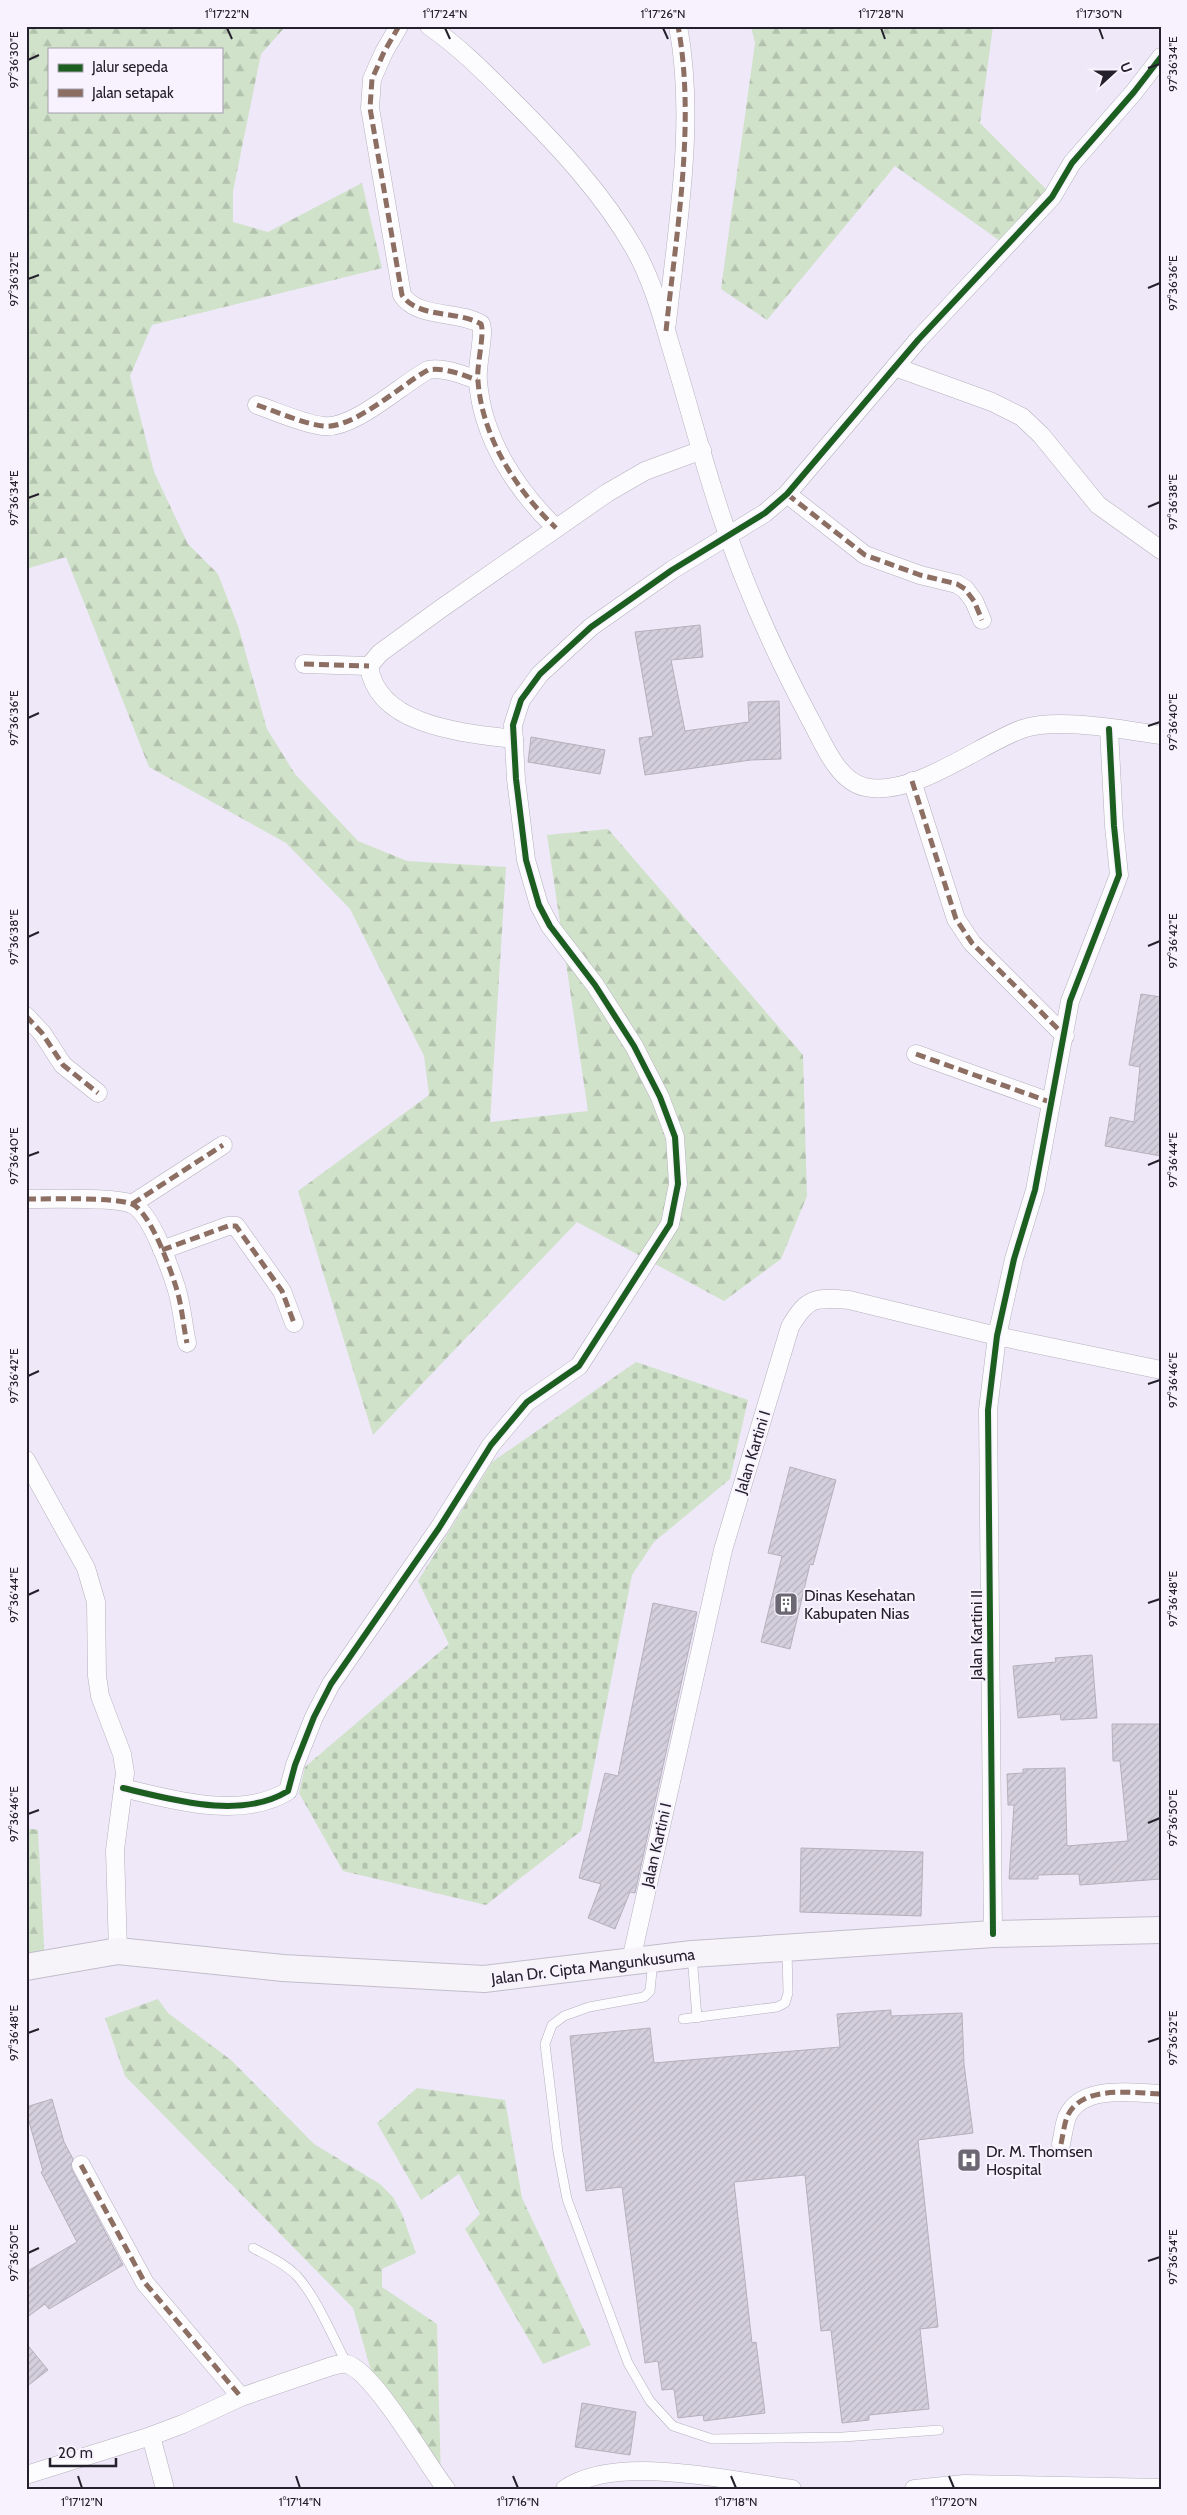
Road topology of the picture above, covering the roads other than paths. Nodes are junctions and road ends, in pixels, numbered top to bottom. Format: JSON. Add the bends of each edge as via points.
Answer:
{"nodes":[{"id":1,"x":399,"y":26,"type":"edge"},
{"id":2,"x":429,"y":26,"type":"edge"},
{"id":3,"x":678,"y":26,"type":"edge"},
{"id":4,"x":1161,"y":57,"type":"edge"},
{"id":5,"x":666,"y":331,"type":"junction"},
{"id":6,"x":895,"y":367,"type":"junction"},
{"id":7,"x":478,"y":380,"type":"junction"},
{"id":8,"x":257,"y":405,"type":"dead end"},
{"id":9,"x":702,"y":450,"type":"junction"},
{"id":10,"x":787,"y":494,"type":"junction"},
{"id":11,"x":556,"y":528,"type":"junction"},
{"id":12,"x":729,"y":537,"type":"junction"},
{"id":13,"x":1161,"y":550,"type":"edge"},
{"id":14,"x":982,"y":620,"type":"dead end"},
{"id":15,"x":304,"y":664,"type":"dead end"},
{"id":16,"x":369,"y":666,"type":"junction"},
{"id":17,"x":1109,"y":729,"type":"junction"},
{"id":18,"x":1161,"y":735,"type":"edge"},
{"id":19,"x":514,"y":739,"type":"junction"},
{"id":20,"x":912,"y":781,"type":"junction"},
{"id":21,"x":26,"y":1016,"type":"edge"},
{"id":22,"x":1065,"y":1036,"type":"junction"},
{"id":23,"x":916,"y":1054,"type":"dead end"},
{"id":24,"x":98,"y":1093,"type":"dead end"},
{"id":25,"x":1050,"y":1102,"type":"junction"},
{"id":26,"x":223,"y":1145,"type":"dead end"},
{"id":27,"x":26,"y":1198,"type":"edge"},
{"id":28,"x":132,"y":1204,"type":"junction"},
{"id":29,"x":162,"y":1250,"type":"junction"},
{"id":30,"x":294,"y":1323,"type":"dead end"},
{"id":31,"x":997,"y":1336,"type":"junction"},
{"id":32,"x":187,"y":1343,"type":"dead end"},
{"id":33,"x":1161,"y":1370,"type":"edge"},
{"id":34,"x":26,"y":1460,"type":"edge"},
{"id":35,"x":123,"y":1788,"type":"junction"},
{"id":36,"x":1161,"y":1930,"type":"edge"},
{"id":37,"x":992,"y":1934,"type":"junction"},
{"id":38,"x":787,"y":1948,"type":"junction"},
{"id":39,"x":118,"y":1951,"type":"junction"},
{"id":40,"x":692,"y":1954,"type":"junction"},
{"id":41,"x":642,"y":1959,"type":"junction"},
{"id":42,"x":26,"y":1967,"type":"edge"},
{"id":43,"x":697,"y":2018,"type":"junction"},
{"id":44,"x":682,"y":2019,"type":"dead end"},
{"id":45,"x":1161,"y":2094,"type":"edge"},
{"id":46,"x":1061,"y":2144,"type":"dead end"},
{"id":47,"x":81,"y":2165,"type":"dead end"},
{"id":48,"x":253,"y":2248,"type":"dead end"},
{"id":49,"x":346,"y":2364,"type":"junction"},
{"id":50,"x":241,"y":2397,"type":"junction"},
{"id":51,"x":939,"y":2430,"type":"dead end"},
{"id":52,"x":151,"y":2436,"type":"junction"},
{"id":53,"x":26,"y":2475,"type":"edge"},
{"id":54,"x":964,"y":2486,"type":"edge"},
{"id":55,"x":1161,"y":2488,"type":"edge"},
{"id":56,"x":165,"y":2489,"type":"edge"},
{"id":57,"x":446,"y":2489,"type":"edge"},
{"id":58,"x":564,"y":2489,"type":"edge"},
{"id":59,"x":792,"y":2489,"type":"edge"},
{"id":60,"x":914,"y":2489,"type":"edge"}],
"edges":[{"from":1,"to":7,"type":"street","via":[[372,79],[370,108],[398,282],[406,301],[417,307],[481,324]]},
{"from":2,"to":5,"type":"street","via":[[474,62],[584,177],[634,248]]},
{"from":3,"to":5,"type":"street","via":[[684,93],[682,175]]},
{"from":4,"to":6,"type":"street","via":[[1072,163],[1052,197]]},
{"from":5,"to":9,"type":"street"},
{"from":6,"to":10,"type":"street"},
{"from":6,"to":13,"type":"street","via":[[992,402],[1022,417],[1041,435],[1098,505]]},
{"from":7,"to":8,"type":"street","via":[[434,368],[369,409],[336,425],[312,423]]},
{"from":7,"to":11,"type":"street","via":[[483,416],[495,446],[526,496]]},
{"from":9,"to":11,"type":"street","via":[[645,471]]},
{"from":9,"to":12,"type":"street"},
{"from":10,"to":12,"type":"street"},
{"from":10,"to":14,"type":"street","via":[[865,555],[920,575],[957,584],[974,601]]},
{"from":11,"to":16,"type":"street","via":[[402,637]]},
{"from":12,"to":19,"type":"street","via":[[672,570],[591,627],[540,674],[521,700],[513,726]]},
{"from":12,"to":20,"type":"street","via":[[786,674],[832,759],[849,780],[862,787],[894,788]]},
{"from":15,"to":16,"type":"street"},
{"from":16,"to":19,"type":"street","via":[[378,692],[414,720],[465,733]]},
{"from":17,"to":18,"type":"street"},
{"from":17,"to":20,"type":"street","via":[[1048,724],[1024,729]]},
{"from":17,"to":22,"type":"street","name":"Jalan Kartini II","via":[[1120,875],[1070,1001]]},
{"from":19,"to":35,"type":"street","via":[[526,860],[539,905],[550,926],[595,985],[634,1046],[660,1097],[675,1136],[678,1184],[670,1224],[579,1366],[527,1402],[491,1445],[403,1582],[331,1684],[294,1765],[288,1791],[275,1800],[229,1806],[193,1805]]},
{"from":20,"to":22,"type":"street","via":[[952,906],[964,932]]},
{"from":21,"to":24,"type":"street","via":[[42,1033],[62,1065]]},
{"from":22,"to":25,"type":"street","name":"Jalan Kartini II"},
{"from":23,"to":25,"type":"street"},
{"from":25,"to":31,"type":"street","name":"Jalan Kartini II","via":[[1035,1190],[1014,1259]]},
{"from":26,"to":28,"type":"street"},
{"from":27,"to":28,"type":"street"},
{"from":28,"to":29,"type":"street","via":[[142,1212]]},
{"from":29,"to":30,"type":"street","via":[[236,1226],[282,1291]]},
{"from":29,"to":32,"type":"street","via":[[177,1289]]},
{"from":31,"to":33,"type":"street","name":"Jalan Kartini I"},
{"from":31,"to":37,"type":"street","name":"Jalan Kartini II","via":[[988,1410]]},
{"from":31,"to":41,"type":"street","name":"Jalan Kartini I","via":[[849,1300],[826,1298],[812,1300],[800,1309],[790,1326],[723,1550]]},
{"from":34,"to":35,"type":"street","via":[[72,1540],[89,1577],[96,1602],[96,1676],[100,1696],[122,1754]]},
{"from":35,"to":39,"type":"street","via":[[115,1850]]},
{"from":36,"to":37,"type":"main road","name":"Jalan Dr. Cipta Mangunkusuma"},
{"from":37,"to":38,"type":"main road","name":"Jalan Dr. Cipta Mangunkusuma"},
{"from":38,"to":40,"type":"main road","name":"Jalan Dr. Cipta Mangunkusuma"},
{"from":38,"to":43,"type":"lane","via":[[788,1993],[785,2003],[777,2007]]},
{"from":39,"to":41,"type":"main road","name":"Jalan Dr. Cipta Mangunkusuma","via":[[283,1968],[484,1978]]},
{"from":39,"to":42,"type":"main road","name":"Jalan Dr. Cipta Mangunkusuma"},
{"from":40,"to":41,"type":"main road","name":"Jalan Dr. Cipta Mangunkusuma"},
{"from":40,"to":43,"type":"lane"},
{"from":41,"to":51,"type":"lane","via":[[650,1991],[648,1995],[588,2007],[564,2016],[552,2025],[545,2044],[567,2199],[628,2363],[650,2401],[673,2426],[712,2439],[842,2437]]},
{"from":43,"to":44,"type":"lane"},
{"from":45,"to":46,"type":"street","via":[[1109,2093],[1088,2097],[1067,2117]]},
{"from":47,"to":50,"type":"street","via":[[145,2283]]},
{"from":48,"to":49,"type":"lane","via":[[277,2260],[296,2276],[318,2309]]},
{"from":49,"to":50,"type":"street"},
{"from":49,"to":57,"type":"street","via":[[360,2372],[377,2390]]},
{"from":50,"to":52,"type":"street"},
{"from":52,"to":53,"type":"street"},
{"from":52,"to":56,"type":"street"},
{"from":54,"to":55,"type":"street"},
{"from":54,"to":60,"type":"street"},
{"from":58,"to":59,"type":"street","via":[[592,2476],[615,2472],[682,2474]]}]}
